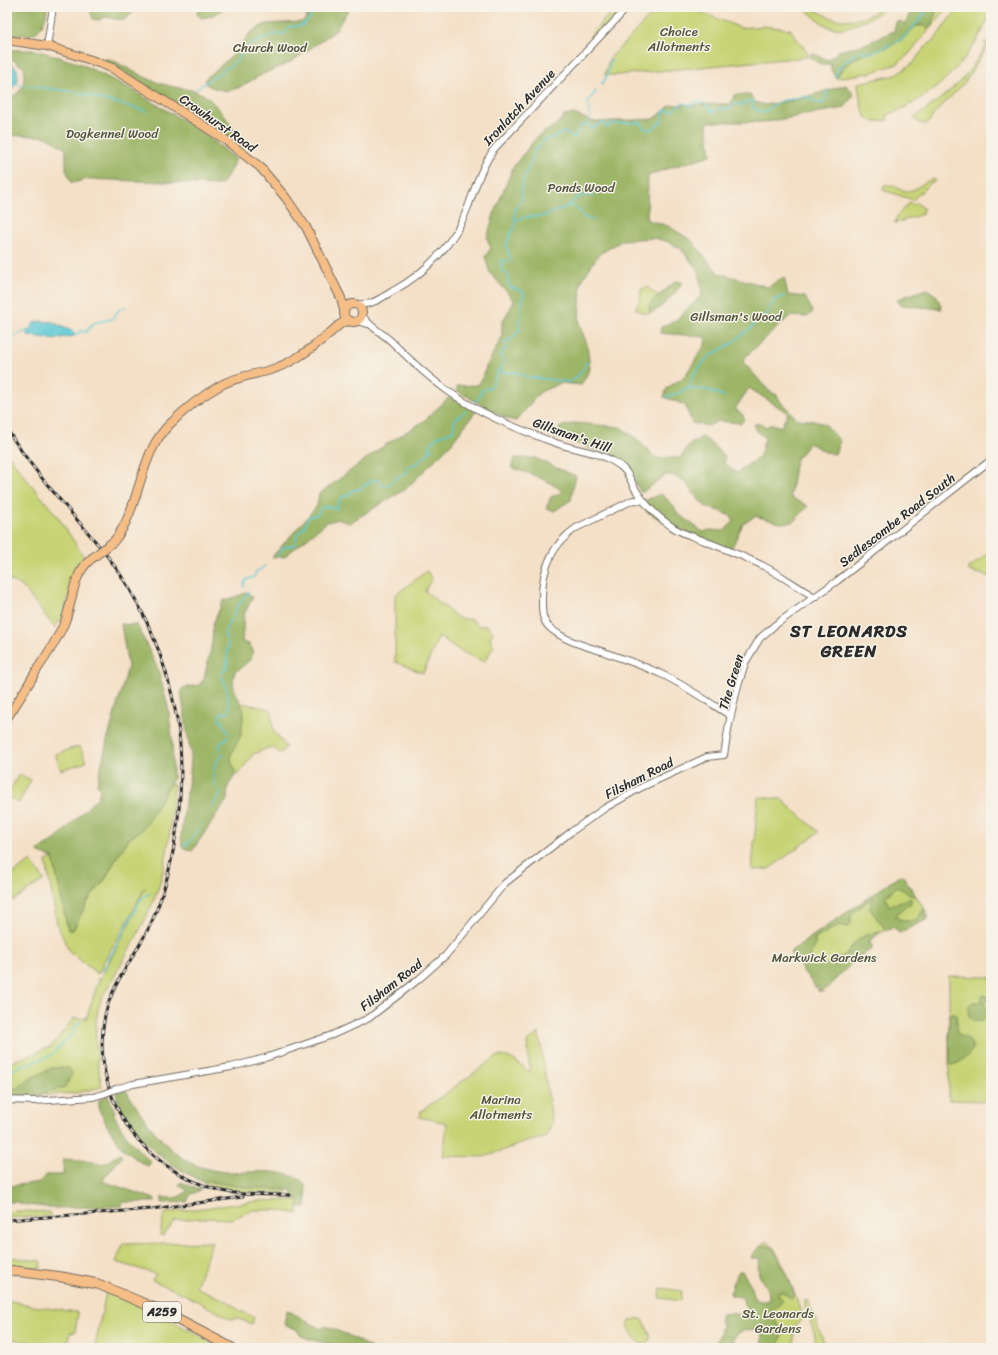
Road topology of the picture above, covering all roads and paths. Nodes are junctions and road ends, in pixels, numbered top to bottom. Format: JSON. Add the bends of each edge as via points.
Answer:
{"nodes":[{"id":1,"x":53,"y":7,"type":"edge"},
{"id":2,"x":628,"y":7,"type":"edge"},
{"id":3,"x":7,"y":40,"type":"edge"},
{"id":4,"x":47,"y":46,"type":"junction"},
{"id":5,"x":342,"y":298,"type":"junction"},
{"id":6,"x":354,"y":304,"type":"junction"},
{"id":7,"x":369,"y":304,"type":"junction"},
{"id":8,"x":344,"y":312,"type":"junction"},
{"id":9,"x":362,"y":313,"type":"junction"},
{"id":10,"x":353,"y":321,"type":"junction"},
{"id":11,"x":369,"y":324,"type":"junction"},
{"id":12,"x":339,"y":325,"type":"junction"},
{"id":13,"x":991,"y":460,"type":"edge"},
{"id":14,"x":637,"y":491,"type":"junction"},
{"id":15,"x":633,"y":500,"type":"junction"},
{"id":16,"x":644,"y":501,"type":"junction"},
{"id":17,"x":815,"y":597,"type":"junction"},
{"id":18,"x":731,"y":716,"type":"junction"},
{"id":19,"x":7,"y":718,"type":"edge"},
{"id":20,"x":724,"y":755,"type":"joint"},
{"id":21,"x":7,"y":1100,"type":"edge"},
{"id":22,"x":7,"y":1270,"type":"edge"},
{"id":23,"x":232,"y":1348,"type":"edge"}],
"edges":[{"from":1,"to":4,"type":"street"},
{"from":2,"to":7,"type":"street","name":"Ironlatch Avenue","via":[[486,159],[462,219],[445,248],[410,281]]},
{"from":3,"to":4,"type":"main road","name":"Crowhurst Road"},
{"from":4,"to":5,"type":"main road","name":"Crowhurst Road","via":[[112,68],[223,138],[260,167],[306,227]]},
{"from":5,"to":6,"type":"main road"},
{"from":5,"to":8,"type":"main road","name":"Crowhurst Road"},
{"from":6,"to":7,"type":"street","name":"Ironlatch Avenue"},
{"from":6,"to":8,"type":"main road","via":[[347,306]]},
{"from":6,"to":9,"type":"main road","via":[[361,307]]},
{"from":7,"to":9,"type":"street"},
{"from":8,"to":10,"type":"main road","via":[[346,319]]},
{"from":8,"to":12,"type":"main road"},
{"from":9,"to":10,"type":"main road","via":[[360,319]]},
{"from":9,"to":11,"type":"street","name":"Gillsman's Hill"},
{"from":10,"to":11,"type":"street"},
{"from":10,"to":12,"type":"main road"},
{"from":11,"to":14,"type":"street","name":"Gillsman's Hill","via":[[454,395],[475,408],[536,435],[612,460],[625,470]]},
{"from":12,"to":19,"type":"main road","bridge":true,"via":[[306,352],[282,365],[221,384],[162,432],[149,456],[127,521],[114,541],[84,565],[78,575],[67,616],[58,634]]},
{"from":13,"to":17,"type":"street","name":"Sedlescombe Road South"},
{"from":14,"to":15,"type":"street"},
{"from":14,"to":16,"type":"street","name":"Gillsman's Hill"},
{"from":15,"to":16,"type":"street"},
{"from":15,"to":18,"type":"street","via":[[567,534],[560,541],[546,565],[543,579],[544,620],[568,640],[661,674]]},
{"from":16,"to":17,"type":"street","name":"Gillsman's Hill","via":[[672,527],[756,562]]},
{"from":17,"to":18,"type":"street","name":"The Green","via":[[760,638],[746,663]]},
{"from":18,"to":20,"type":"street","name":"The Green"},
{"from":20,"to":21,"type":"street","name":"Filsham Road","bridge":true,"via":[[707,757],[642,787],[605,808],[571,832],[505,883],[458,943],[436,965],[369,1018],[332,1035],[265,1058],[216,1070],[133,1084],[93,1097]]},
{"from":22,"to":23,"type":"highway","number":"A259","via":[[62,1277],[105,1287]]}]}
